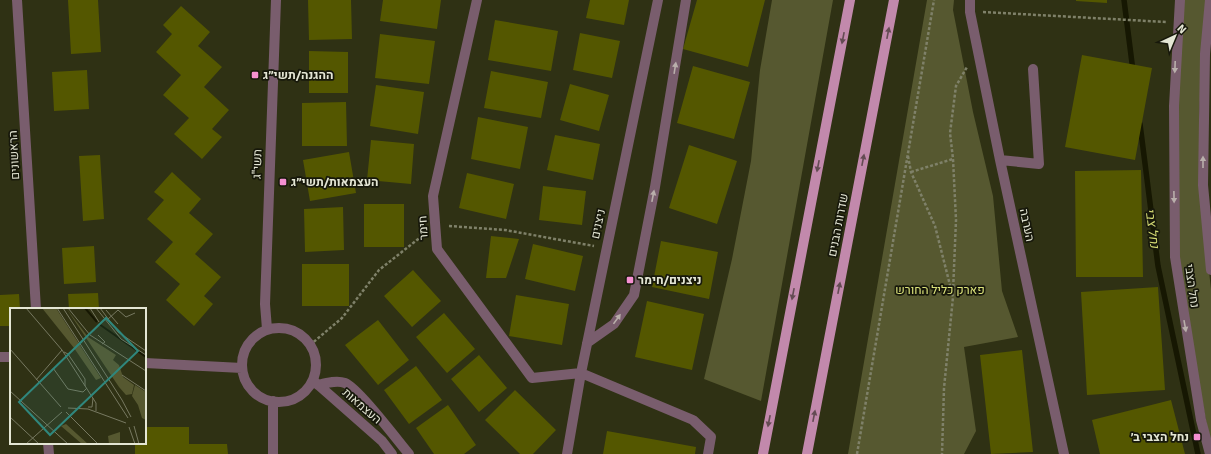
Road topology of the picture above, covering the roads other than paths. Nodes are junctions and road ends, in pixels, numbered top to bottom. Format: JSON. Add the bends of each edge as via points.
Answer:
{"nodes":[{"id":1,"x":17,"y":0,"type":"edge"},
{"id":2,"x":276,"y":0,"type":"edge"},
{"id":3,"x":477,"y":0,"type":"edge"},
{"id":4,"x":658,"y":0,"type":"edge"},
{"id":5,"x":686,"y":0,"type":"edge"},
{"id":6,"x":850,"y":0,"type":"edge"},
{"id":7,"x":894,"y":0,"type":"edge"},
{"id":8,"x":970,"y":0,"type":"edge"},
{"id":9,"x":1180,"y":0,"type":"edge"},
{"id":10,"x":1210,"y":0,"type":"edge"},
{"id":11,"x":1209,"y":23,"type":"edge"},
{"id":12,"x":1033,"y":68,"type":"dead end"},
{"id":13,"x":1000,"y":160,"type":"junction"},
{"id":14,"x":1211,"y":270,"type":"edge"},
{"id":15,"x":36,"y":308,"type":"edge"},
{"id":16,"x":267,"y":329,"type":"junction"},
{"id":17,"x":587,"y":343,"type":"junction"},
{"id":18,"x":146,"y":363,"type":"edge"},
{"id":19,"x":242,"y":368,"type":"junction"},
{"id":20,"x":581,"y":373,"type":"junction"},
{"id":21,"x":315,"y":383,"type":"junction"},
{"id":22,"x":273,"y":402,"type":"junction"},
{"id":23,"x":48,"y":444,"type":"edge"},
{"id":24,"x":49,"y":454,"type":"edge"},
{"id":25,"x":273,"y":454,"type":"edge"},
{"id":26,"x":392,"y":454,"type":"edge"},
{"id":27,"x":409,"y":454,"type":"edge"},
{"id":28,"x":567,"y":454,"type":"edge"},
{"id":29,"x":708,"y":454,"type":"edge"},
{"id":30,"x":763,"y":454,"type":"edge"},
{"id":31,"x":807,"y":454,"type":"edge"},
{"id":32,"x":1064,"y":454,"type":"edge"},
{"id":33,"x":1210,"y":454,"type":"edge"}],
"edges":[{"from":1,"to":15,"type":"street","name":"הראשונים"},
{"from":2,"to":16,"type":"street","name":"תשי\"ג","via":[[265,304]]},
{"from":3,"to":20,"type":"street","name":"חימר","via":[[433,196],[437,249],[532,378]]},
{"from":4,"to":17,"type":"street","name":"ניצנים"},
{"from":17,"to":5,"type":"street","one_way":true,"via":[[614,324],[634,295]]},
{"from":6,"to":30,"type":"main road","one_way":true},
{"from":31,"to":7,"type":"main road","name":"שדרות הבנים","one_way":true},
{"from":8,"to":13,"type":"street","name":"הערבה","via":[[970,12]]},
{"from":9,"to":33,"type":"street","name":"נחל הצבי","one_way":true,"via":[[1174,106],[1174,257],[1200,412]]},
{"from":10,"to":11,"type":"street","name":"נחל הצבי"},
{"from":14,"to":11,"type":"street","name":"נחל הצבי","one_way":true,"via":[[1203,186],[1203,107]]},
{"from":12,"to":13,"type":"street","via":[[1039,164]]},
{"from":13,"to":32,"type":"street","name":"הערבה"},
{"from":16,"to":19,"type":"street","via":[[256,335],[248,344],[242,356]]},
{"from":16,"to":21,"type":"street","via":[[279,327],[302,335],[315,356]]},
{"from":17,"to":20,"type":"street","name":"ניצנים"},
{"from":18,"to":19,"type":"street"},
{"from":19,"to":22,"type":"street","via":[[245,380],[252,390]]},
{"from":20,"to":28,"type":"street","name":"ניצנים"},
{"from":20,"to":29,"type":"street","via":[[693,420],[711,437]]},
{"from":21,"to":22,"type":"street","via":[[296,398],[285,402]]},
{"from":21,"to":26,"type":"street","name":"העצמאות","via":[[382,441]]},
{"from":21,"to":27,"type":"street","via":[[346,384],[365,402]]},
{"from":22,"to":25,"type":"street"},
{"from":23,"to":24,"type":"street"}]}
